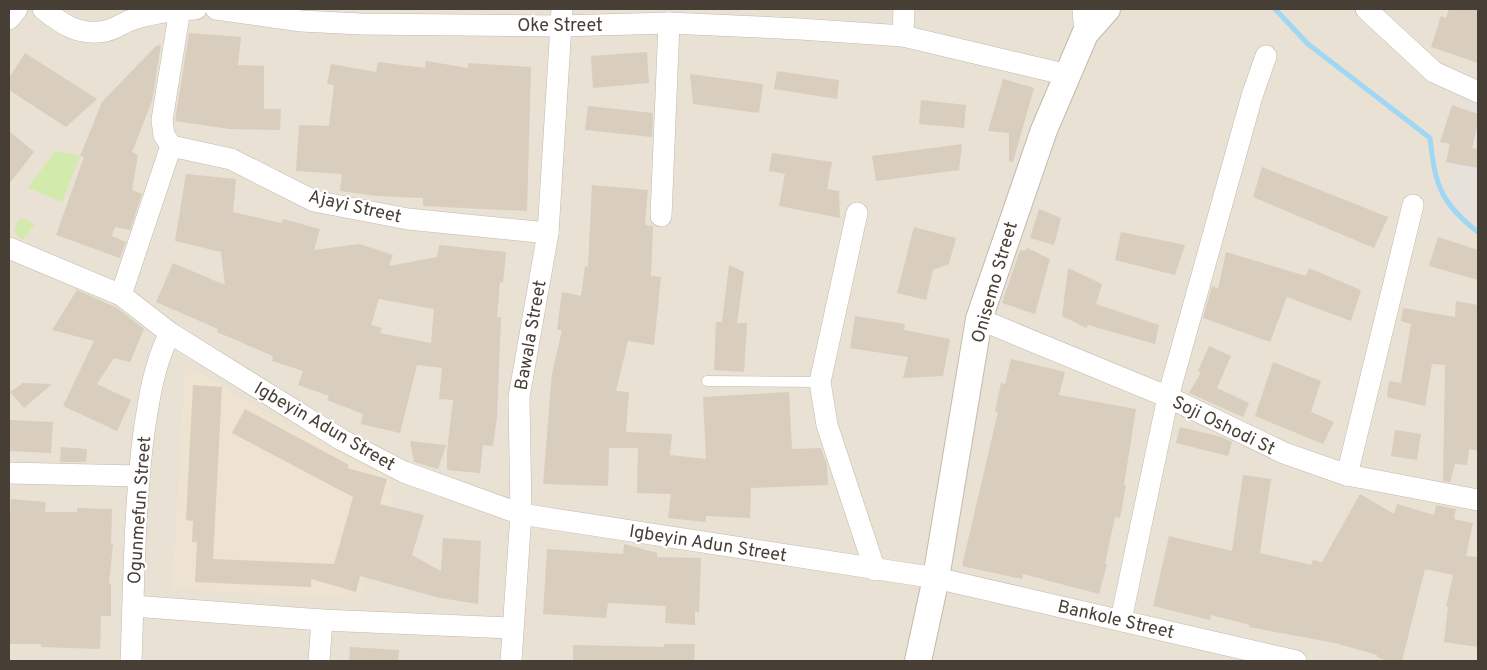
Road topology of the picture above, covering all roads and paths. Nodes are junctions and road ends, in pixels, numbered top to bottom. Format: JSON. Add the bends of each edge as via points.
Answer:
{"nodes":[{"id":1,"x":17,"y":9,"type":"edge"},
{"id":2,"x":43,"y":9,"type":"edge"},
{"id":3,"x":180,"y":9,"type":"edge"},
{"id":4,"x":196,"y":9,"type":"edge"},
{"id":5,"x":216,"y":9,"type":"edge"},
{"id":6,"x":904,"y":9,"type":"edge"},
{"id":7,"x":1083,"y":9,"type":"edge"},
{"id":8,"x":1107,"y":9,"type":"edge"},
{"id":9,"x":1366,"y":9,"type":"edge"},
{"id":10,"x":136,"y":14,"type":"edge"},
{"id":11,"x":561,"y":17,"type":"edge"},
{"id":12,"x":9,"y":19,"type":"edge"},
{"id":13,"x":669,"y":24,"type":"junction"},
{"id":14,"x":1085,"y":34,"type":"junction"},
{"id":15,"x":903,"y":36,"type":"junction"},
{"id":16,"x":1266,"y":56,"type":"dead end"},
{"id":17,"x":1068,"y":75,"type":"junction"},
{"id":18,"x":1478,"y":92,"type":"edge"},
{"id":19,"x":171,"y":146,"type":"junction"},
{"id":20,"x":1413,"y":205,"type":"dead end"},
{"id":21,"x":857,"y":213,"type":"dead end"},
{"id":22,"x":661,"y":216,"type":"dead end"},
{"id":23,"x":548,"y":233,"type":"junction"},
{"id":24,"x":9,"y":248,"type":"edge"},
{"id":25,"x":121,"y":295,"type":"junction"},
{"id":26,"x":979,"y":319,"type":"junction"},
{"id":27,"x":170,"y":333,"type":"junction"},
{"id":28,"x":707,"y":381,"type":"dead end"},
{"id":29,"x":820,"y":382,"type":"junction"},
{"id":30,"x":1168,"y":397,"type":"junction"},
{"id":31,"x":9,"y":473,"type":"edge"},
{"id":32,"x":138,"y":476,"type":"junction"},
{"id":33,"x":1347,"y":476,"type":"junction"},
{"id":34,"x":1478,"y":500,"type":"edge"},
{"id":35,"x":521,"y":514,"type":"junction"},
{"id":36,"x":876,"y":570,"type":"junction"},
{"id":37,"x":936,"y":578,"type":"junction"},
{"id":38,"x":134,"y":606,"type":"junction"},
{"id":39,"x":322,"y":620,"type":"junction"},
{"id":40,"x":1122,"y":620,"type":"junction"},
{"id":41,"x":512,"y":628,"type":"junction"},
{"id":42,"x":131,"y":661,"type":"edge"},
{"id":43,"x":319,"y":661,"type":"edge"},
{"id":44,"x":511,"y":661,"type":"edge"},
{"id":45,"x":918,"y":661,"type":"edge"},
{"id":46,"x":1296,"y":661,"type":"edge"}],
"edges":[{"from":1,"to":12,"type":"street"},
{"from":2,"to":10,"type":"street","via":[[66,27],[89,32],[107,31]]},
{"from":3,"to":4,"type":"street"},
{"from":3,"to":10,"type":"street"},
{"from":3,"to":19,"type":"street","via":[[162,120],[164,135]]},
{"from":5,"to":11,"type":"street","name":"Oke Street","via":[[301,21]]},
{"from":6,"to":15,"type":"street"},
{"from":7,"to":14,"type":"street"},
{"from":8,"to":14,"type":"street","name":"Onisemo Street"},
{"from":9,"to":18,"type":"street","via":[[1434,72]]},
{"from":11,"to":13,"type":"street","name":"Oke Street"},
{"from":11,"to":23,"type":"street","name":"Bawala Street"},
{"from":13,"to":15,"type":"street","name":"Oke Street"},
{"from":13,"to":22,"type":"street"},
{"from":14,"to":17,"type":"street","name":"Onisemo Street"},
{"from":15,"to":17,"type":"street","name":"Oke Street"},
{"from":16,"to":30,"type":"street"},
{"from":17,"to":26,"type":"street","name":"Onisemo Street","via":[[1041,139]]},
{"from":19,"to":23,"type":"street","name":"Ajayi Street","via":[[232,159],[314,200],[408,219]]},
{"from":19,"to":25,"type":"street"},
{"from":20,"to":33,"type":"street"},
{"from":21,"to":29,"type":"street"},
{"from":23,"to":35,"type":"street","name":"Bawala Street","via":[[519,397]]},
{"from":24,"to":25,"type":"street","name":"Igbeyin Adun Street"},
{"from":25,"to":27,"type":"street","name":"Igbeyin Adun Street"},
{"from":26,"to":30,"type":"street","name":"Soji Oshodi St"},
{"from":26,"to":37,"type":"street","name":"Onisemo Street"},
{"from":27,"to":32,"type":"street","name":"Ogunmefun Street","via":[[159,354],[148,402]]},
{"from":27,"to":35,"type":"street","name":"Igbeyin Adun Street","via":[[342,440],[386,463]]},
{"from":28,"to":29,"type":"lane"},
{"from":29,"to":36,"type":"street","via":[[827,425]]},
{"from":30,"to":33,"type":"street","name":"Soji Oshodi St","via":[[1284,453]]},
{"from":30,"to":40,"type":"street"},
{"from":31,"to":32,"type":"street"},
{"from":32,"to":38,"type":"street","name":"Ogunmefun Street"},
{"from":33,"to":34,"type":"street","name":"Soji Oshodi St"},
{"from":35,"to":36,"type":"street","name":"Igbeyin Adun Street"},
{"from":35,"to":41,"type":"street","name":"Bawala Street"},
{"from":36,"to":37,"type":"street","name":"Igbeyin Adun Street"},
{"from":37,"to":40,"type":"street","name":"Bankole Street"},
{"from":37,"to":45,"type":"street","name":"Onisemo Street"},
{"from":38,"to":39,"type":"street"},
{"from":38,"to":42,"type":"street","name":"Ogunmefun Street"},
{"from":39,"to":41,"type":"street"},
{"from":39,"to":43,"type":"street"},
{"from":40,"to":46,"type":"street","name":"Bankole Street"},
{"from":41,"to":44,"type":"street","name":"Bawala Street"}]}
